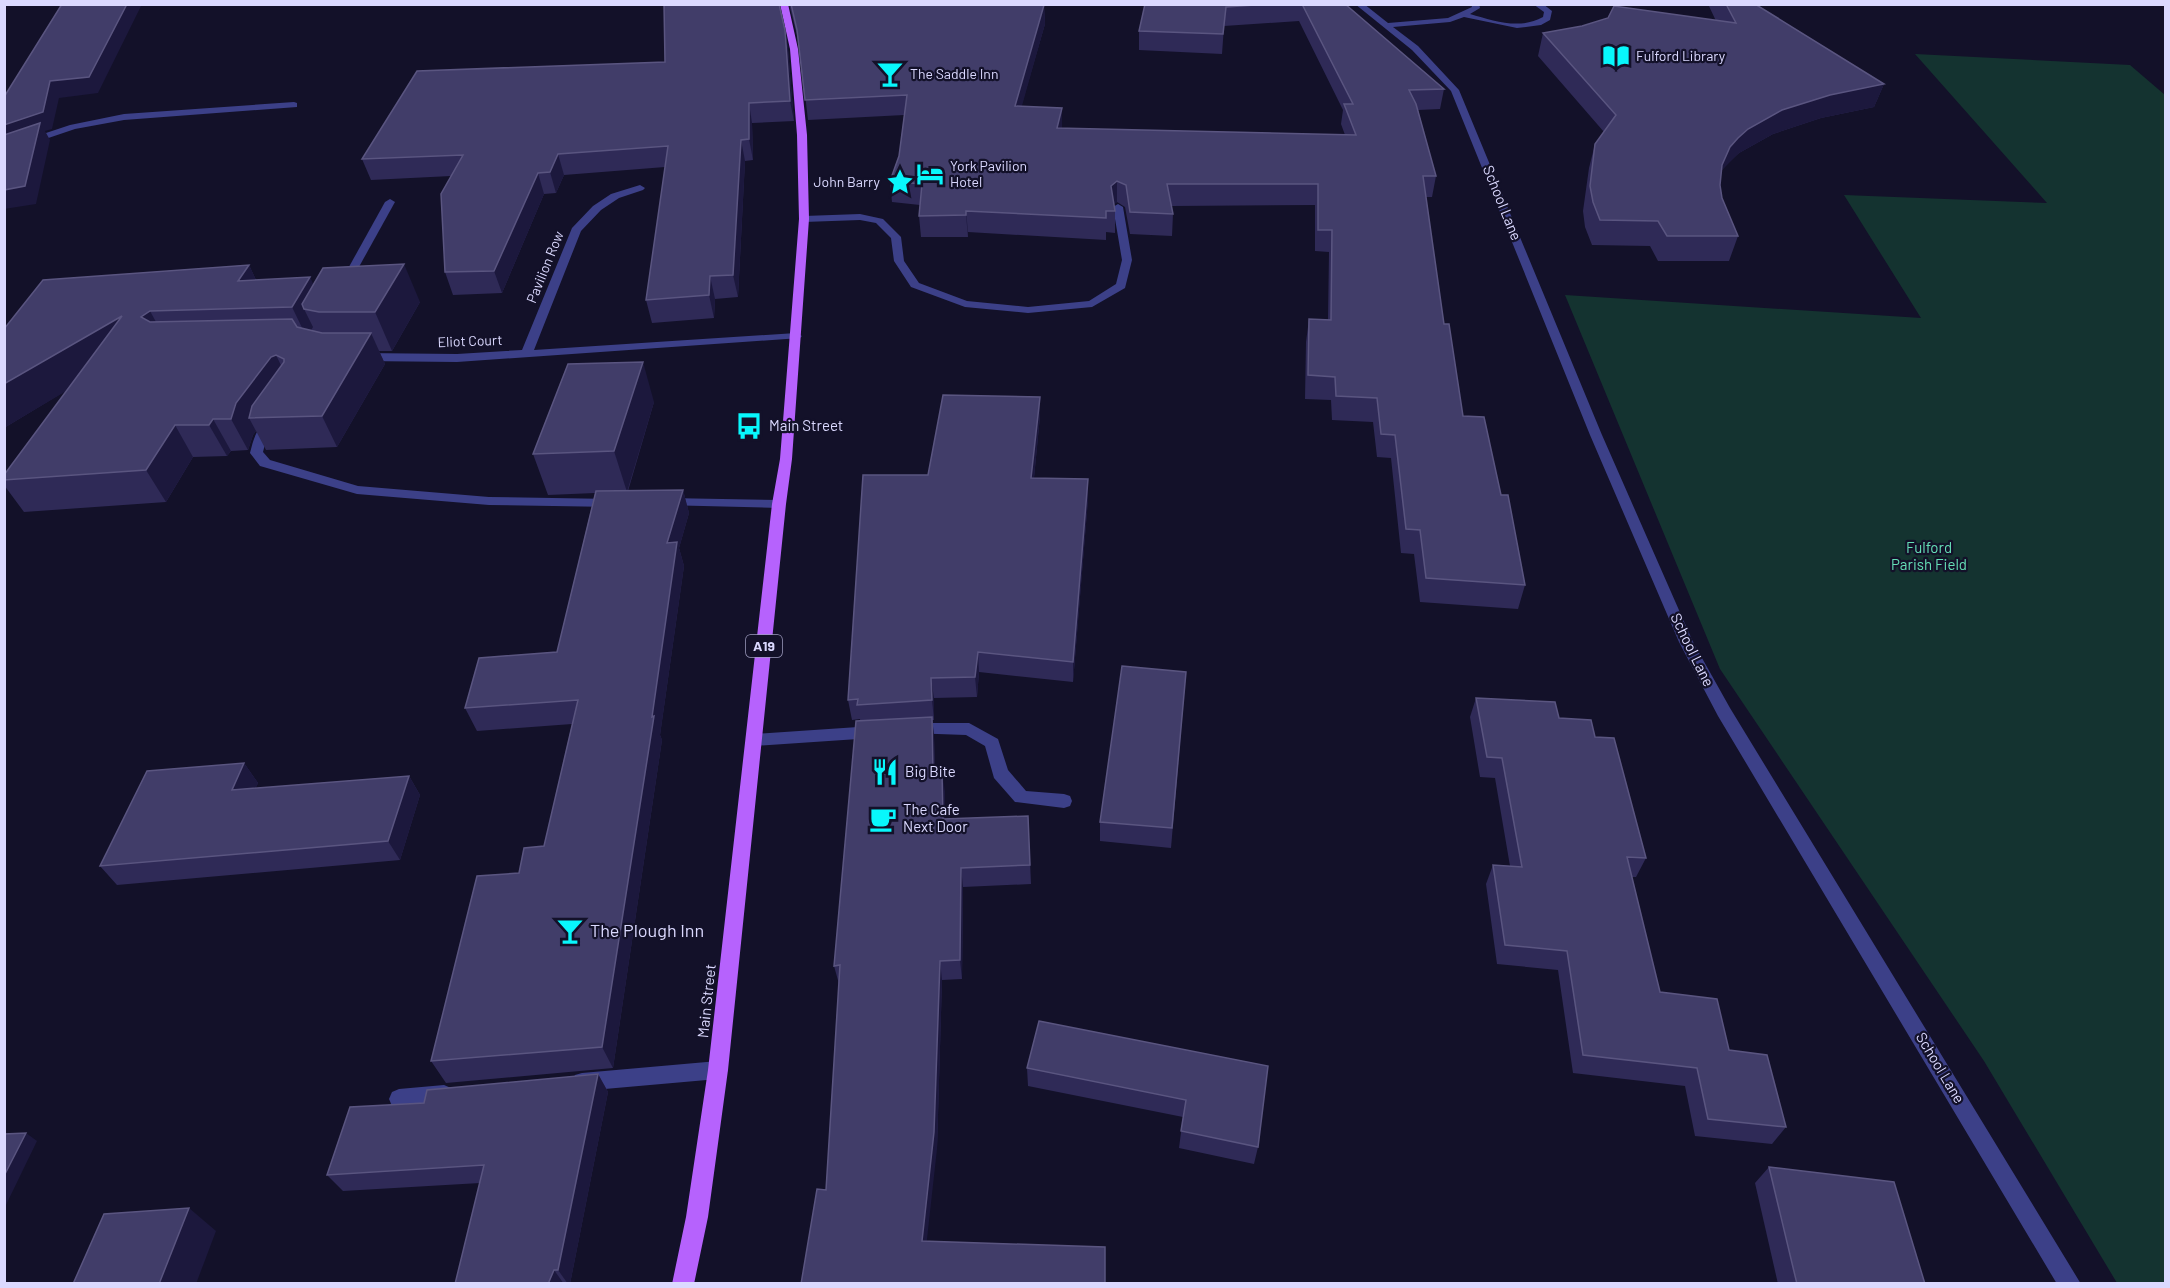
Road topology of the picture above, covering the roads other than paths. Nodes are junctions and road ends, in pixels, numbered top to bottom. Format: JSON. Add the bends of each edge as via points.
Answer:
{"nodes":[{"id":1,"x":784,"y":4,"type":"edge"},
{"id":2,"x":1359,"y":4,"type":"edge"},
{"id":3,"x":1475,"y":4,"type":"edge"},
{"id":4,"x":1537,"y":4,"type":"edge"},
{"id":5,"x":1463,"y":14,"type":"junction"},
{"id":6,"x":1387,"y":25,"type":"junction"},
{"id":7,"x":294,"y":105,"type":"dead end"},
{"id":8,"x":4,"y":150,"type":"edge"},
{"id":9,"x":640,"y":188,"type":"dead end"},
{"id":10,"x":390,"y":202,"type":"dead end"},
{"id":11,"x":1118,"y":207,"type":"edge"},
{"id":12,"x":804,"y":219,"type":"junction"},
{"id":13,"x":340,"y":293,"type":"edge"},
{"id":14,"x":796,"y":336,"type":"junction"},
{"id":15,"x":526,"y":354,"type":"junction"},
{"id":16,"x":349,"y":357,"type":"edge"},
{"id":17,"x":280,"y":410,"type":"edge"},
{"id":18,"x":650,"y":502,"type":"edge"},
{"id":19,"x":627,"y":503,"type":"edge"},
{"id":20,"x":779,"y":504,"type":"junction"},
{"id":21,"x":754,"y":740,"type":"junction"},
{"id":22,"x":1064,"y":801,"type":"dead end"},
{"id":23,"x":718,"y":1070,"type":"junction"},
{"id":24,"x":566,"y":1084,"type":"edge"},
{"id":25,"x":459,"y":1093,"type":"edge"},
{"id":26,"x":399,"y":1099,"type":"dead end"},
{"id":27,"x":683,"y":1284,"type":"edge"},
{"id":28,"x":2070,"y":1284,"type":"edge"}],
"edges":[{"from":1,"to":12,"type":"main road","name":"Main Street","number":"A19","via":[[794,49]]},
{"from":2,"to":6,"type":"street","name":"School Lane"},
{"from":3,"to":5,"type":"street","via":[[1476,8]]},
{"from":4,"to":5,"type":"street","via":[[1548,11],[1547,18],[1524,26]]},
{"from":5,"to":6,"type":"street","via":[[1450,20]]},
{"from":6,"to":28,"type":"street","name":"School Lane","via":[[1455,90],[1600,446],[1686,642],[1724,712]]},
{"from":7,"to":8,"type":"street","via":[[124,117]]},
{"from":9,"to":15,"type":"street","name":"Pavilion Row","via":[[615,196],[576,230]]},
{"from":10,"to":13,"type":"street"},
{"from":11,"to":12,"type":"street","via":[[1127,260],[1121,286],[1092,304],[1028,310],[964,304],[915,285],[899,261],[896,237],[879,221]]},
{"from":12,"to":14,"type":"main road","name":"Main Street","number":"A19"},
{"from":14,"to":15,"type":"street","name":"Eliot Court"},
{"from":14,"to":20,"type":"main road","name":"Main Street","number":"A19"},
{"from":15,"to":16,"type":"street","name":"Eliot Court"},
{"from":17,"to":19,"type":"street","via":[[261,436],[256,453],[266,463],[357,490],[489,501]]},
{"from":18,"to":20,"type":"street"},
{"from":20,"to":21,"type":"main road","name":"Main Street","number":"A19"},
{"from":21,"to":22,"type":"street","via":[[929,728],[969,729],[993,743],[1000,773],[1021,797]]},
{"from":21,"to":23,"type":"main road","name":"Main Street","number":"A19"},
{"from":23,"to":24,"type":"street"},
{"from":23,"to":27,"type":"main road","name":"Main Street","number":"A19","via":[[697,1218]]},
{"from":25,"to":26,"type":"street"}]}
